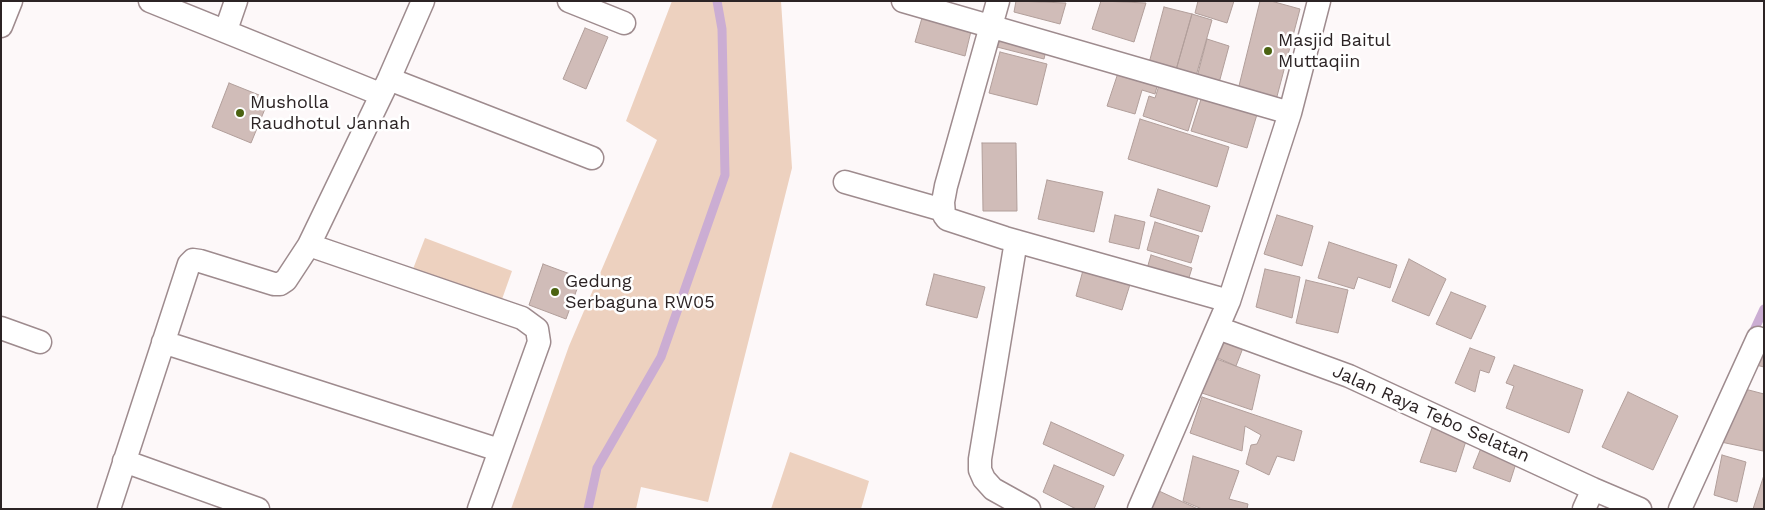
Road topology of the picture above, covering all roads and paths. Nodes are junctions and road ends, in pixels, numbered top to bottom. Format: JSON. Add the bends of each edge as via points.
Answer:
{"nodes":[{"id":1,"x":11,"y":1,"type":"edge"},
{"id":2,"x":150,"y":1,"type":"edge"},
{"id":3,"x":236,"y":1,"type":"edge"},
{"id":4,"x":423,"y":1,"type":"edge"},
{"id":5,"x":569,"y":1,"type":"edge"},
{"id":6,"x":903,"y":1,"type":"edge"},
{"id":7,"x":998,"y":1,"type":"edge"},
{"id":8,"x":1319,"y":1,"type":"edge"},
{"id":9,"x":624,"y":23,"type":"dead end"},
{"id":10,"x":990,"y":25,"type":"junction"},
{"id":11,"x":1,"y":26,"type":"edge"},
{"id":12,"x":226,"y":30,"type":"junction"},
{"id":13,"x":384,"y":86,"type":"junction"},
{"id":14,"x":1290,"y":113,"type":"junction"},
{"id":15,"x":592,"y":158,"type":"dead end"},
{"id":16,"x":845,"y":182,"type":"dead end"},
{"id":17,"x":943,"y":210,"type":"junction"},
{"id":18,"x":1016,"y":241,"type":"junction"},
{"id":19,"x":309,"y":245,"type":"junction"},
{"id":20,"x":1229,"y":301,"type":"junction"},
{"id":21,"x":1,"y":328,"type":"edge"},
{"id":22,"x":1218,"y":328,"type":"junction"},
{"id":23,"x":1758,"y":338,"type":"dead end"},
{"id":24,"x":40,"y":342,"type":"dead end"},
{"id":25,"x":162,"y":342,"type":"junction"},
{"id":26,"x":498,"y":450,"type":"junction"},
{"id":27,"x":124,"y":461,"type":"junction"},
{"id":28,"x":1589,"y":499,"type":"edge"},
{"id":29,"x":109,"y":509,"type":"edge"},
{"id":30,"x":258,"y":509,"type":"edge"},
{"id":31,"x":479,"y":509,"type":"edge"},
{"id":32,"x":1029,"y":509,"type":"edge"},
{"id":33,"x":1139,"y":509,"type":"edge"},
{"id":34,"x":1640,"y":509,"type":"edge"},
{"id":35,"x":1680,"y":509,"type":"edge"}],
"edges":[{"from":1,"to":11,"type":"street"},
{"from":2,"to":12,"type":"street"},
{"from":3,"to":12,"type":"street"},
{"from":4,"to":13,"type":"street"},
{"from":5,"to":9,"type":"street"},
{"from":6,"to":10,"type":"street"},
{"from":7,"to":10,"type":"street"},
{"from":8,"to":14,"type":"street"},
{"from":10,"to":14,"type":"street"},
{"from":10,"to":17,"type":"street","via":[[946,186]]},
{"from":12,"to":13,"type":"street"},
{"from":13,"to":15,"type":"street"},
{"from":13,"to":19,"type":"street"},
{"from":14,"to":20,"type":"street"},
{"from":16,"to":17,"type":"street"},
{"from":17,"to":18,"type":"street","via":[[948,219]]},
{"from":18,"to":20,"type":"street"},
{"from":18,"to":32,"type":"street","via":[[980,470],[993,489]]},
{"from":19,"to":25,"type":"street","via":[[292,273],[280,284],[193,260]]},
{"from":19,"to":26,"type":"street","via":[[522,318],[538,329],[539,342]]},
{"from":20,"to":22,"type":"street"},
{"from":21,"to":24,"type":"street"},
{"from":22,"to":28,"type":"street","name":"Jalan Raya Tebo Selatan","via":[[1349,376]]},
{"from":22,"to":33,"type":"street"},
{"from":23,"to":35,"type":"street"},
{"from":25,"to":26,"type":"street"},
{"from":25,"to":27,"type":"street"},
{"from":26,"to":31,"type":"street"},
{"from":27,"to":29,"type":"street"},
{"from":27,"to":30,"type":"street"},
{"from":28,"to":34,"type":"street","name":"Jalan Raya Tebo Selatan"}]}
